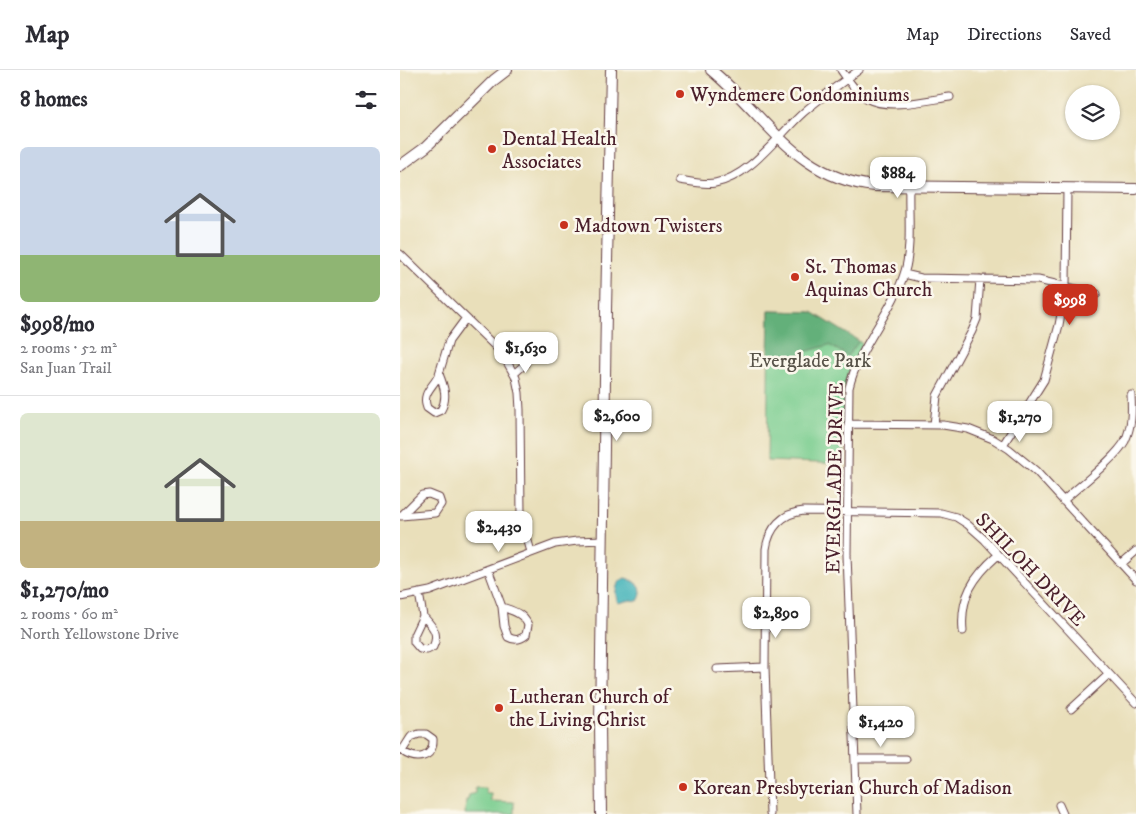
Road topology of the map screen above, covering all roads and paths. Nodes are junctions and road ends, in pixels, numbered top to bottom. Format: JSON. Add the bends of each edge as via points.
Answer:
{"nodes":[{"id":1,"x":507,"y":70,"type":"edge"},
{"id":2,"x":611,"y":70,"type":"edge"},
{"id":3,"x":711,"y":70,"type":"edge"},
{"id":4,"x":842,"y":70,"type":"edge"},
{"id":5,"x":858,"y":70,"type":"edge"},
{"id":6,"x":847,"y":79,"type":"junction"},
{"id":7,"x":950,"y":96,"type":"dead end"},
{"id":8,"x":779,"y":137,"type":"junction"},
{"id":9,"x":400,"y":166,"type":"edge"},
{"id":10,"x":680,"y":180,"type":"dead end"},
{"id":11,"x":909,"y":186,"type":"junction"},
{"id":12,"x":1067,"y":188,"type":"junction"},
{"id":13,"x":1136,"y":188,"type":"edge"},
{"id":14,"x":400,"y":254,"type":"edge"},
{"id":15,"x":904,"y":274,"type":"junction"},
{"id":16,"x":980,"y":279,"type":"junction"},
{"id":17,"x":1066,"y":286,"type":"junction"},
{"id":18,"x":1097,"y":294,"type":"dead end"},
{"id":19,"x":466,"y":318,"type":"junction"},
{"id":20,"x":502,"y":353,"type":"junction"},
{"id":21,"x":439,"y":374,"type":"junction"},
{"id":22,"x":514,"y":374,"type":"junction"},
{"id":23,"x":1131,"y":395,"type":"dead end"},
{"id":24,"x":848,"y":424,"type":"junction"},
{"id":25,"x":934,"y":425,"type":"junction"},
{"id":26,"x":1003,"y":445,"type":"junction"},
{"id":27,"x":1063,"y":501,"type":"junction"},
{"id":28,"x":846,"y":511,"type":"junction"},
{"id":29,"x":400,"y":516,"type":"edge"},
{"id":30,"x":603,"y":540,"type":"junction"},
{"id":31,"x":1136,"y":551,"type":"edge"},
{"id":32,"x":531,"y":552,"type":"junction"},
{"id":33,"x":998,"y":555,"type":"junction"},
{"id":34,"x":1122,"y":564,"type":"junction"},
{"id":35,"x":488,"y":569,"type":"junction"},
{"id":36,"x":1136,"y":580,"type":"edge"},
{"id":37,"x":419,"y":593,"type":"junction"},
{"id":38,"x":400,"y":597,"type":"edge"},
{"id":39,"x":502,"y":607,"type":"junction"},
{"id":40,"x":423,"y":616,"type":"junction"},
{"id":41,"x":963,"y":631,"type":"dead end"},
{"id":42,"x":765,"y":667,"type":"junction"},
{"id":43,"x":716,"y":669,"type":"dead end"},
{"id":44,"x":1109,"y":674,"type":"junction"},
{"id":45,"x":1136,"y":703,"type":"edge"},
{"id":46,"x":1071,"y":709,"type":"dead end"},
{"id":47,"x":855,"y":759,"type":"junction"},
{"id":48,"x":906,"y":759,"type":"dead end"},
{"id":49,"x":1059,"y":805,"type":"dead end"},
{"id":50,"x":601,"y":814,"type":"edge"},
{"id":51,"x":770,"y":814,"type":"edge"},
{"id":52,"x":857,"y":814,"type":"edge"},
{"id":53,"x":1063,"y":814,"type":"edge"}],
"edges":[{"from":1,"to":9,"type":"main road","via":[[426,147]]},
{"from":2,"to":30,"type":"main road"},
{"from":3,"to":8,"type":"main road"},
{"from":4,"to":6,"type":"street"},
{"from":5,"to":6,"type":"street"},
{"from":6,"to":7,"type":"street","via":[[866,98],[882,104]]},
{"from":6,"to":8,"type":"street","via":[[809,108]]},
{"from":8,"to":10,"type":"street","via":[[750,165],[731,177],[715,183]]},
{"from":8,"to":11,"type":"main road","via":[[812,166],[839,178],[867,185]]},
{"from":11,"to":12,"type":"main road"},
{"from":11,"to":15,"type":"street","name":"EVERGLADE DRIVE","via":[[908,254]]},
{"from":12,"to":13,"type":"main road"},
{"from":12,"to":17,"type":"street"},
{"from":14,"to":19,"type":"street"},
{"from":15,"to":16,"type":"street","via":[[920,278]]},
{"from":15,"to":24,"type":"street","name":"EVERGLADE DRIVE","via":[[853,371]]},
{"from":16,"to":17,"type":"street","via":[[1038,280]]},
{"from":16,"to":25,"type":"street","via":[[976,319],[937,396]]},
{"from":17,"to":18,"type":"street"},
{"from":17,"to":26,"type":"street","via":[[1044,380]]},
{"from":19,"to":20,"type":"street"},
{"from":19,"to":21,"type":"street","via":[[449,341]]},
{"from":20,"to":22,"type":"street"},
{"from":20,"to":22,"type":"street","via":[[516,347],[528,354],[525,364]]},
{"from":21,"to":21,"type":"street","via":[[425,398],[427,408],[434,412],[440,412],[445,404]]},
{"from":22,"to":32,"type":"street","via":[[520,410],[521,516]]},
{"from":23,"to":27,"type":"street","via":[[1131,422],[1120,448]]},
{"from":24,"to":25,"type":"street"},
{"from":24,"to":28,"type":"street","name":"EVERGLADE DRIVE"},
{"from":25,"to":26,"type":"street","via":[[968,429]]},
{"from":26,"to":27,"type":"street","via":[[1036,471]]},
{"from":27,"to":34,"type":"street"},
{"from":28,"to":33,"type":"street","name":"SHILOH DRIVE","via":[[939,512],[972,528]]},
{"from":28,"to":42,"type":"street","name":"SHILOH DRIVE","via":[[798,512],[782,519],[771,532],[766,549]]},
{"from":28,"to":47,"type":"street","name":"EVERGLADE DRIVE"},
{"from":29,"to":29,"type":"street","via":[[435,513],[441,504],[440,498],[422,495]]},
{"from":30,"to":32,"type":"street","via":[[567,542]]},
{"from":30,"to":50,"type":"main road"},
{"from":31,"to":34,"type":"street"},
{"from":32,"to":35,"type":"street"},
{"from":33,"to":41,"type":"street","via":[[980,572],[964,601]]},
{"from":33,"to":44,"type":"street","name":"SHILOH DRIVE"},
{"from":34,"to":36,"type":"street"},
{"from":35,"to":37,"type":"street"},
{"from":35,"to":39,"type":"street"},
{"from":37,"to":38,"type":"street"},
{"from":37,"to":40,"type":"street"},
{"from":39,"to":39,"type":"street","via":[[508,637],[522,639],[528,625],[524,617]]},
{"from":40,"to":40,"type":"street","via":[[414,642],[420,649],[427,650],[433,647],[436,636]]},
{"from":42,"to":43,"type":"street"},
{"from":42,"to":51,"type":"street","name":"SHILOH DRIVE"},
{"from":44,"to":45,"type":"street","name":"SHILOH DRIVE"},
{"from":44,"to":46,"type":"street"},
{"from":47,"to":48,"type":"street"},
{"from":47,"to":52,"type":"street","name":"EVERGLADE DRIVE"},
{"from":49,"to":53,"type":"street"}]}
